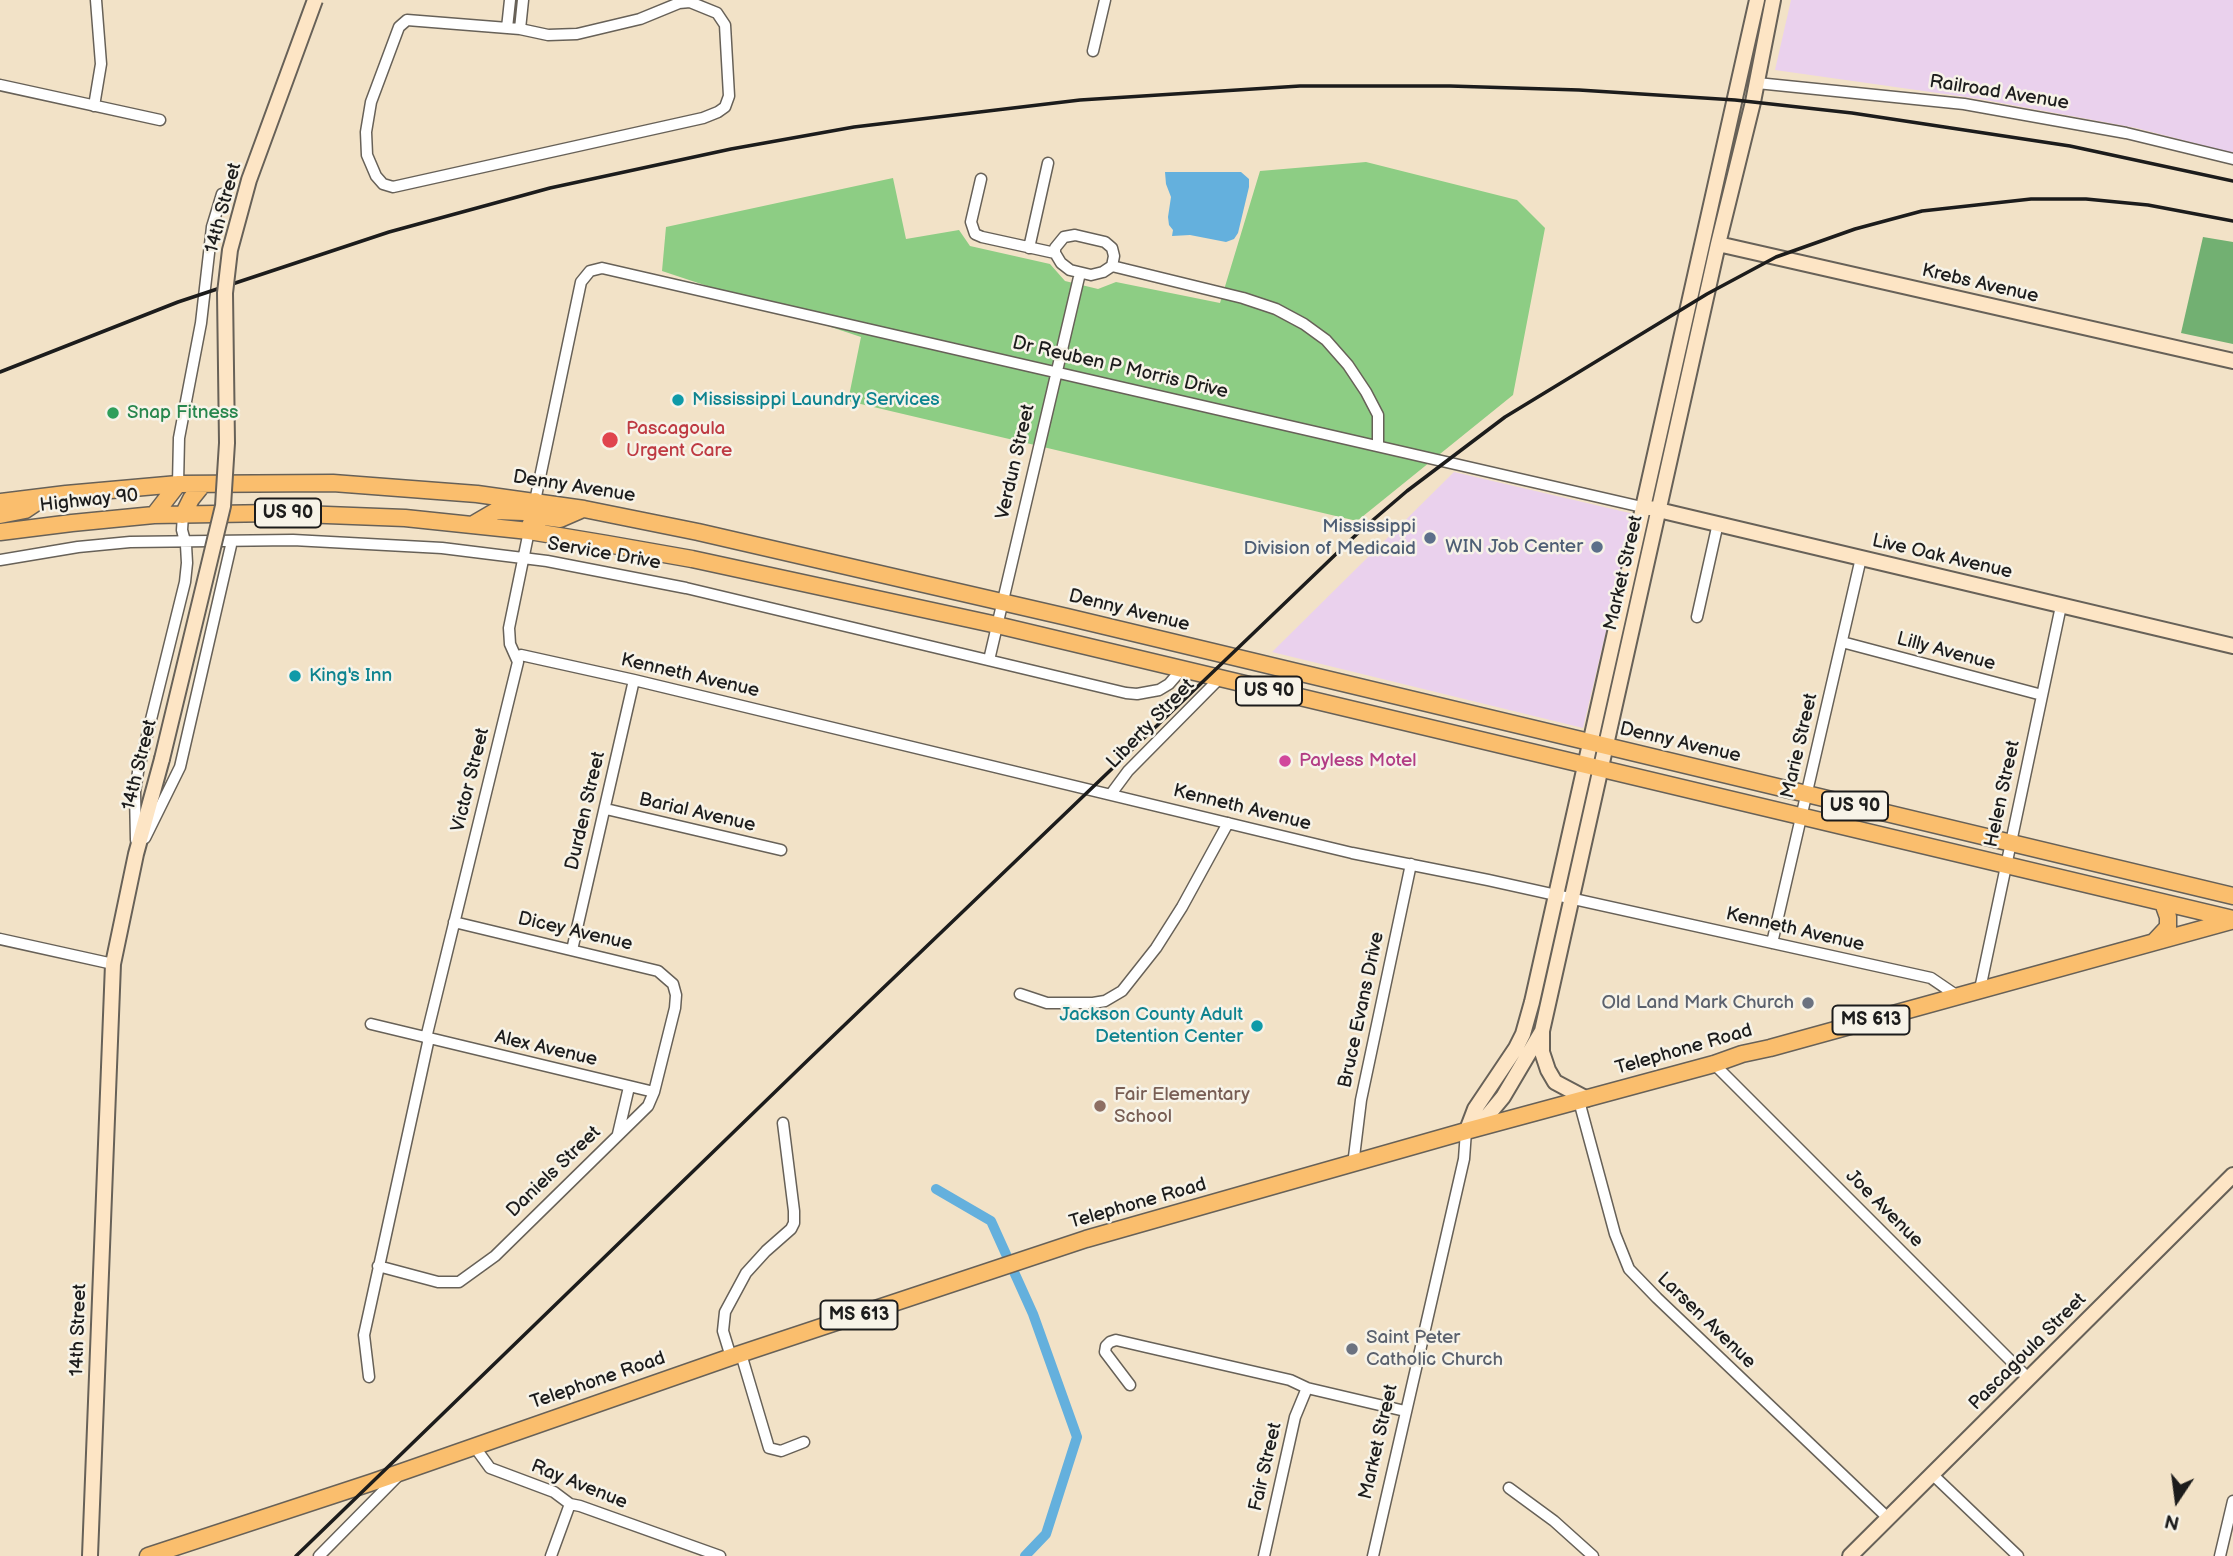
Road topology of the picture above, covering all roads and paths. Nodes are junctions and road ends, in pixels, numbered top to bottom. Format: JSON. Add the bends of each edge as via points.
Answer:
{"nodes":[{"id":1,"x":96,"y":0,"type":"edge"},
{"id":2,"x":314,"y":0,"type":"edge"},
{"id":3,"x":510,"y":0,"type":"edge"},
{"id":4,"x":523,"y":0,"type":"edge"},
{"id":5,"x":1105,"y":0,"type":"edge"},
{"id":6,"x":1757,"y":0,"type":"edge"},
{"id":7,"x":1773,"y":0,"type":"edge"},
{"id":8,"x":507,"y":29,"type":"junction"},
{"id":9,"x":520,"y":29,"type":"junction"},
{"id":10,"x":1093,"y":51,"type":"dead end"},
{"id":11,"x":1757,"y":83,"type":"junction"},
{"id":12,"x":0,"y":85,"type":"edge"},
{"id":13,"x":94,"y":106,"type":"junction"},
{"id":14,"x":160,"y":120,"type":"dead end"},
{"id":15,"x":2233,"y":159,"type":"edge"},
{"id":16,"x":1048,"y":163,"type":"dead end"},
{"id":17,"x":981,"y":179,"type":"dead end"},
{"id":18,"x":222,"y":194,"type":"dead end"},
{"id":19,"x":1718,"y":244,"type":"junction"},
{"id":20,"x":1029,"y":247,"type":"junction"},
{"id":21,"x":1055,"y":253,"type":"junction"},
{"id":22,"x":1112,"y":266,"type":"junction"},
{"id":23,"x":1080,"y":273,"type":"junction"},
{"id":24,"x":2233,"y":361,"type":"edge"},
{"id":25,"x":1056,"y":371,"type":"junction"},
{"id":26,"x":1378,"y":446,"type":"junction"},
{"id":27,"x":178,"y":484,"type":"junction"},
{"id":28,"x":203,"y":484,"type":"junction"},
{"id":29,"x":45,"y":497,"type":"junction"},
{"id":30,"x":535,"y":501,"type":"junction"},
{"id":31,"x":0,"y":502,"type":"edge"},
{"id":32,"x":1642,"y":507,"type":"junction"},
{"id":33,"x":584,"y":509,"type":"junction"},
{"id":34,"x":1658,"y":510,"type":"junction"},
{"id":35,"x":0,"y":515,"type":"edge"},
{"id":36,"x":154,"y":515,"type":"junction"},
{"id":37,"x":183,"y":515,"type":"junction"},
{"id":38,"x":1718,"y":523,"type":"junction"},
{"id":39,"x":472,"y":525,"type":"junction"},
{"id":40,"x":529,"y":531,"type":"junction"},
{"id":41,"x":0,"y":532,"type":"edge"},
{"id":42,"x":184,"y":541,"type":"junction"},
{"id":43,"x":232,"y":541,"type":"junction"},
{"id":44,"x":523,"y":558,"type":"junction"},
{"id":45,"x":1861,"y":558,"type":"junction"},
{"id":46,"x":0,"y":560,"type":"edge"},
{"id":47,"x":1002,"y":602,"type":"junction"},
{"id":48,"x":2061,"y":606,"type":"junction"},
{"id":49,"x":1697,"y":617,"type":"dead end"},
{"id":50,"x":997,"y":625,"type":"junction"},
{"id":51,"x":1842,"y":642,"type":"junction"},
{"id":52,"x":2233,"y":646,"type":"edge"},
{"id":53,"x":517,"y":656,"type":"junction"},
{"id":54,"x":989,"y":660,"type":"junction"},
{"id":55,"x":1182,"y":669,"type":"junction"},
{"id":56,"x":1219,"y":679,"type":"junction"},
{"id":57,"x":634,"y":680,"type":"junction"},
{"id":58,"x":2042,"y":695,"type":"junction"},
{"id":59,"x":1597,"y":746,"type":"junction"},
{"id":60,"x":1592,"y":768,"type":"junction"},
{"id":61,"x":1111,"y":794,"type":"junction"},
{"id":62,"x":1806,"y":795,"type":"junction"},
{"id":63,"x":606,"y":810,"type":"junction"},
{"id":64,"x":1801,"y":817,"type":"junction"},
{"id":65,"x":1228,"y":823,"type":"junction"},
{"id":66,"x":2010,"y":843,"type":"junction"},
{"id":67,"x":781,"y":850,"type":"dead end"},
{"id":68,"x":136,"y":854,"type":"junction"},
{"id":69,"x":1411,"y":864,"type":"junction"},
{"id":70,"x":2006,"y":866,"type":"junction"},
{"id":71,"x":1557,"y":895,"type":"junction"},
{"id":72,"x":2233,"y":897,"type":"edge"},
{"id":73,"x":1572,"y":898,"type":"junction"},
{"id":74,"x":2163,"y":903,"type":"junction"},
{"id":75,"x":2233,"y":920,"type":"edge"},
{"id":76,"x":454,"y":922,"type":"junction"},
{"id":77,"x":0,"y":939,"type":"edge"},
{"id":78,"x":2154,"y":942,"type":"junction"},
{"id":79,"x":1772,"y":943,"type":"junction"},
{"id":80,"x":572,"y":950,"type":"junction"},
{"id":81,"x":113,"y":964,"type":"junction"},
{"id":82,"x":1980,"y":989,"type":"junction"},
{"id":83,"x":1020,"y":994,"type":"dead end"},
{"id":84,"x":676,"y":995,"type":"joint"},
{"id":85,"x":1956,"y":995,"type":"junction"},
{"id":86,"x":371,"y":1024,"type":"dead end"},
{"id":87,"x":1542,"y":1031,"type":"junction"},
{"id":88,"x":427,"y":1038,"type":"junction"},
{"id":89,"x":1714,"y":1064,"type":"junction"},
{"id":90,"x":629,"y":1087,"type":"junction"},
{"id":91,"x":654,"y":1092,"type":"junction"},
{"id":92,"x":1583,"y":1100,"type":"junction"},
{"id":93,"x":783,"y":1123,"type":"dead end"},
{"id":94,"x":1466,"y":1132,"type":"junction"},
{"id":95,"x":618,"y":1135,"type":"junction"},
{"id":96,"x":1353,"y":1165,"type":"junction"},
{"id":97,"x":2233,"y":1175,"type":"edge"},
{"id":98,"x":378,"y":1266,"type":"junction"},
{"id":99,"x":736,"y":1356,"type":"junction"},
{"id":100,"x":369,"y":1377,"type":"dead end"},
{"id":101,"x":2028,"y":1378,"type":"junction"},
{"id":102,"x":1130,"y":1385,"type":"dead end"},
{"id":103,"x":1307,"y":1388,"type":"junction"},
{"id":104,"x":1405,"y":1411,"type":"junction"},
{"id":105,"x":804,"y":1442,"type":"dead end"},
{"id":106,"x":474,"y":1446,"type":"junction"},
{"id":107,"x":404,"y":1470,"type":"junction"},
{"id":108,"x":1932,"y":1474,"type":"junction"},
{"id":109,"x":1509,"y":1488,"type":"dead end"},
{"id":110,"x":2233,"y":1501,"type":"edge"},
{"id":111,"x":570,"y":1504,"type":"junction"},
{"id":112,"x":1888,"y":1518,"type":"junction"},
{"id":113,"x":90,"y":1556,"type":"edge"},
{"id":114,"x":148,"y":1556,"type":"edge"},
{"id":115,"x":319,"y":1556,"type":"edge"},
{"id":116,"x":551,"y":1556,"type":"edge"},
{"id":117,"x":720,"y":1556,"type":"edge"},
{"id":118,"x":1264,"y":1556,"type":"edge"},
{"id":119,"x":1373,"y":1556,"type":"edge"},
{"id":120,"x":1593,"y":1556,"type":"edge"},
{"id":121,"x":1850,"y":1556,"type":"edge"},
{"id":122,"x":2018,"y":1556,"type":"edge"},
{"id":123,"x":2220,"y":1556,"type":"edge"}],
"edges":[{"from":1,"to":13,"type":"street","via":[[101,64]]},
{"from":2,"to":68,"type":"street","name":"14th Street","bridge":true,"via":[[249,180],[230,250],[225,293],[223,506]]},
{"from":3,"to":8,"type":"street"},
{"from":4,"to":9,"type":"street"},
{"from":5,"to":10,"type":"street"},
{"from":6,"to":32,"type":"street","name":"Market Street"},
{"from":7,"to":11,"type":"street","name":"Market Street"},
{"from":8,"to":9,"type":"street"},
{"from":8,"to":9,"type":"street","via":[[419,19],[407,20],[399,27],[371,102],[366,132],[367,155],[383,184],[393,187],[703,118],[718,113],[729,96],[725,25],[717,13],[690,2],[577,34],[548,35]]},
{"from":11,"to":15,"type":"street","name":"Railroad Avenue","via":[[1964,104],[2126,132]]},
{"from":11,"to":19,"type":"street","name":"Market Street"},
{"from":12,"to":13,"type":"street"},
{"from":13,"to":14,"type":"street"},
{"from":16,"to":20,"type":"street"},
{"from":17,"to":20,"type":"street","via":[[971,222],[975,233]]},
{"from":18,"to":27,"type":"street","via":[[212,228],[201,323],[179,438]]},
{"from":19,"to":24,"type":"street","name":"Krebs Avenue"},
{"from":19,"to":34,"type":"street","name":"Market Street"},
{"from":20,"to":21,"type":"street"},
{"from":21,"to":22,"type":"street","via":[[1064,236],[1092,238],[1112,248]]},
{"from":21,"to":23,"type":"street","via":[[1070,270]]},
{"from":22,"to":23,"type":"street","via":[[1091,275]]},
{"from":22,"to":26,"type":"street","via":[[1243,298],[1304,324],[1326,340],[1366,392],[1378,415]]},
{"from":23,"to":25,"type":"street","name":"Verdun Street"},
{"from":25,"to":26,"type":"street","name":"Dr Reuben P Morris Drive"},
{"from":25,"to":30,"type":"street","name":"Dr Reuben P Morris Drive","via":[[610,268],[590,271],[578,293]]},
{"from":25,"to":47,"type":"street","name":"Verdun Street"},
{"from":26,"to":32,"type":"street","name":"Dr Reuben P Morris Drive"},
{"from":27,"to":28,"type":"main road","name":"Denny Avenue","number":"US 90"},
{"from":27,"to":29,"type":"main road","name":"Denny Avenue","number":"US 90"},
{"from":27,"to":36,"type":"main road"},
{"from":28,"to":30,"type":"main road","name":"Denny Avenue","number":"US 90","via":[[333,483]]},
{"from":28,"to":37,"type":"main road"},
{"from":29,"to":31,"type":"main road","name":"Denny Avenue","number":"US 90"},
{"from":29,"to":35,"type":"main road","via":[[25,510]]},
{"from":30,"to":33,"type":"main road","name":"Denny Avenue","number":"US 90"},
{"from":30,"to":39,"type":"main road","via":[[524,512],[496,511]]},
{"from":32,"to":34,"type":"street","name":"Live Oak Avenue"},
{"from":32,"to":59,"type":"street","name":"Market Street"},
{"from":33,"to":40,"type":"main road","via":[[560,519],[536,520]]},
{"from":33,"to":47,"type":"main road","name":"Denny Avenue","number":"US 90"},
{"from":34,"to":38,"type":"street","name":"Live Oak Avenue"},
{"from":34,"to":59,"type":"street","name":"Market Street"},
{"from":36,"to":37,"type":"main road","name":"Highway 90","number":"US 90"},
{"from":36,"to":41,"type":"main road","name":"Highway 90","number":"US 90"},
{"from":37,"to":39,"type":"main road","number":"US 90","via":[[337,514]]},
{"from":37,"to":42,"type":"street"},
{"from":38,"to":45,"type":"street","name":"Live Oak Avenue"},
{"from":38,"to":49,"type":"street"},
{"from":39,"to":40,"type":"main road","number":"US 90"},
{"from":40,"to":44,"type":"street","name":"Victor Street"},
{"from":40,"to":50,"type":"main road","number":"US 90","via":[[692,559]]},
{"from":42,"to":43,"type":"street","name":"Service Drive"},
{"from":42,"to":46,"type":"street","name":"Service Drive","via":[[78,547]]},
{"from":42,"to":68,"type":"street","via":[[185,582],[138,772]]},
{"from":43,"to":44,"type":"street","name":"Service Drive","via":[[350,541]]},
{"from":43,"to":68,"type":"street","via":[[180,767]]},
{"from":44,"to":53,"type":"street","name":"Victor Street","via":[[509,628]]},
{"from":44,"to":54,"type":"street","name":"Service Drive","via":[[686,588]]},
{"from":45,"to":48,"type":"street","name":"Live Oak Avenue"},
{"from":45,"to":51,"type":"street","name":"Marie Street"},
{"from":47,"to":50,"type":"street","name":"Verdun Street"},
{"from":47,"to":59,"type":"main road","name":"Denny Avenue","number":"US 90"},
{"from":48,"to":52,"type":"street","name":"Live Oak Avenue"},
{"from":48,"to":58,"type":"street","name":"Helen Street"},
{"from":50,"to":54,"type":"street","name":"Verdun Street"},
{"from":50,"to":55,"type":"main road","number":"US 90"},
{"from":51,"to":58,"type":"street","name":"Lilly Avenue"},
{"from":51,"to":62,"type":"street","name":"Marie Street"},
{"from":53,"to":57,"type":"street","name":"Kenneth Avenue"},
{"from":53,"to":76,"type":"street","name":"Victor Street"},
{"from":54,"to":55,"type":"street","name":"Service Drive","via":[[1137,694],[1159,690]]},
{"from":55,"to":56,"type":"main road","number":"US 90"},
{"from":56,"to":60,"type":"main road","number":"US 90"},
{"from":56,"to":61,"type":"street","name":"Liberty Street"},
{"from":57,"to":61,"type":"street","name":"Kenneth Avenue"},
{"from":57,"to":63,"type":"street","name":"Durden Street"},
{"from":58,"to":66,"type":"street","name":"Helen Street"},
{"from":59,"to":60,"type":"street","name":"Market Street"},
{"from":59,"to":62,"type":"main road","name":"Denny Avenue","number":"US 90"},
{"from":60,"to":64,"type":"main road","number":"US 90"},
{"from":60,"to":71,"type":"street","name":"Market Street"},
{"from":60,"to":73,"type":"street","name":"Market Street"},
{"from":61,"to":65,"type":"street","name":"Kenneth Avenue"},
{"from":62,"to":64,"type":"street","name":"Marie Street"},
{"from":62,"to":66,"type":"main road","name":"Denny Avenue","number":"US 90"},
{"from":63,"to":67,"type":"street","name":"Barial Avenue"},
{"from":63,"to":80,"type":"street","name":"Durden Street"},
{"from":64,"to":70,"type":"main road","number":"US 90"},
{"from":64,"to":79,"type":"street","name":"Marie Street"},
{"from":65,"to":69,"type":"street","name":"Kenneth Avenue"},
{"from":65,"to":83,"type":"street","via":[[1177,914],[1122,991],[1093,1003],[1047,1003]]},
{"from":66,"to":70,"type":"street","name":"Helen Street"},
{"from":66,"to":72,"type":"main road","name":"Denny Avenue","number":"US 90"},
{"from":68,"to":81,"type":"street","name":"14th Street"},
{"from":69,"to":71,"type":"street","name":"Kenneth Avenue"},
{"from":69,"to":96,"type":"street","name":"Bruce Evans Drive","via":[[1361,1100]]},
{"from":70,"to":74,"type":"main road","number":"US 90"},
{"from":70,"to":82,"type":"street","name":"Helen Street"},
{"from":71,"to":73,"type":"street","name":"Kenneth Avenue"},
{"from":71,"to":94,"type":"street","name":"Market Street","via":[[1522,1034],[1475,1109]]},
{"from":73,"to":79,"type":"street","name":"Kenneth Avenue"},
{"from":73,"to":87,"type":"street","name":"Market Street"},
{"from":74,"to":75,"type":"main road","number":"US 90"},
{"from":74,"to":78,"type":"main road","via":[[2168,927]]},
{"from":75,"to":78,"type":"main road","name":"Telephone Road","number":"MS 613"},
{"from":76,"to":80,"type":"street","name":"Dicey Avenue"},
{"from":76,"to":88,"type":"street","name":"Victor Street"},
{"from":77,"to":81,"type":"street"},
{"from":78,"to":82,"type":"main road","name":"Telephone Road","number":"MS 613"},
{"from":79,"to":85,"type":"street","name":"Kenneth Avenue","via":[[1931,978]]},
{"from":80,"to":84,"type":"street","name":"Dicey Avenue","via":[[657,971],[673,984]]},
{"from":81,"to":113,"type":"street","name":"14th Street"},
{"from":82,"to":85,"type":"main road","name":"Telephone Road","number":"MS 613"},
{"from":84,"to":91,"type":"street","name":"Daniels Street"},
{"from":85,"to":89,"type":"main road","name":"Telephone Road","number":"MS 613"},
{"from":86,"to":88,"type":"street","name":"Alex Avenue"},
{"from":87,"to":92,"type":"street","via":[[1542,1052],[1555,1082]]},
{"from":87,"to":94,"type":"street","name":"Market Street","via":[[1503,1097]]},
{"from":88,"to":90,"type":"street","name":"Alex Avenue"},
{"from":88,"to":98,"type":"street","name":"Victor Street"},
{"from":89,"to":92,"type":"main road","name":"Telephone Road","number":"MS 613"},
{"from":89,"to":101,"type":"street","name":"Joe Avenue"},
{"from":90,"to":91,"type":"street","name":"Alex Avenue"},
{"from":90,"to":95,"type":"street"},
{"from":91,"to":95,"type":"street","name":"Daniels Street","via":[[648,1106]]},
{"from":92,"to":94,"type":"main road","name":"Telephone Road","number":"MS 613"},
{"from":92,"to":112,"type":"street","name":"Larsen Avenue","via":[[1615,1234],[1629,1269]]},
{"from":93,"to":99,"type":"street","via":[[793,1223],[746,1273],[726,1312],[723,1331]]},
{"from":94,"to":96,"type":"main road","name":"Telephone Road","number":"MS 613"},
{"from":94,"to":104,"type":"street","name":"Market Street","via":[[1464,1159]]},
{"from":95,"to":98,"type":"street","name":"Daniels Street","via":[[467,1278],[438,1282]]},
{"from":96,"to":99,"type":"main road","name":"Telephone Road","number":"MS 613","via":[[1086,1240]]},
{"from":97,"to":101,"type":"street","name":"Pascagoula Street"},
{"from":98,"to":100,"type":"street","name":"Victor Street","via":[[364,1335]]},
{"from":99,"to":105,"type":"street","via":[[769,1448],[781,1451]]},
{"from":99,"to":106,"type":"main road","name":"Telephone Road","number":"MS 613"},
{"from":101,"to":108,"type":"street","name":"Pascagoula Street"},
{"from":102,"to":103,"type":"street","via":[[1105,1352],[1110,1342],[1290,1380]]},
{"from":103,"to":104,"type":"street"},
{"from":103,"to":118,"type":"street","name":"Fair Street","via":[[1295,1417]]},
{"from":104,"to":119,"type":"street","name":"Market Street"},
{"from":106,"to":107,"type":"main road","name":"Telephone Road","number":"MS 613"},
{"from":106,"to":111,"type":"street","name":"Ray Avenue","via":[[490,1468],[554,1492]]},
{"from":107,"to":114,"type":"main road","name":"Telephone Road","number":"MS 613"},
{"from":107,"to":115,"type":"street"},
{"from":108,"to":112,"type":"street","name":"Pascagoula Street"},
{"from":108,"to":122,"type":"street"},
{"from":109,"to":120,"type":"street"},
{"from":110,"to":123,"type":"street"},
{"from":111,"to":116,"type":"street"},
{"from":111,"to":117,"type":"street","name":"Ray Avenue"},
{"from":112,"to":121,"type":"street","name":"Pascagoula Street"}]}
